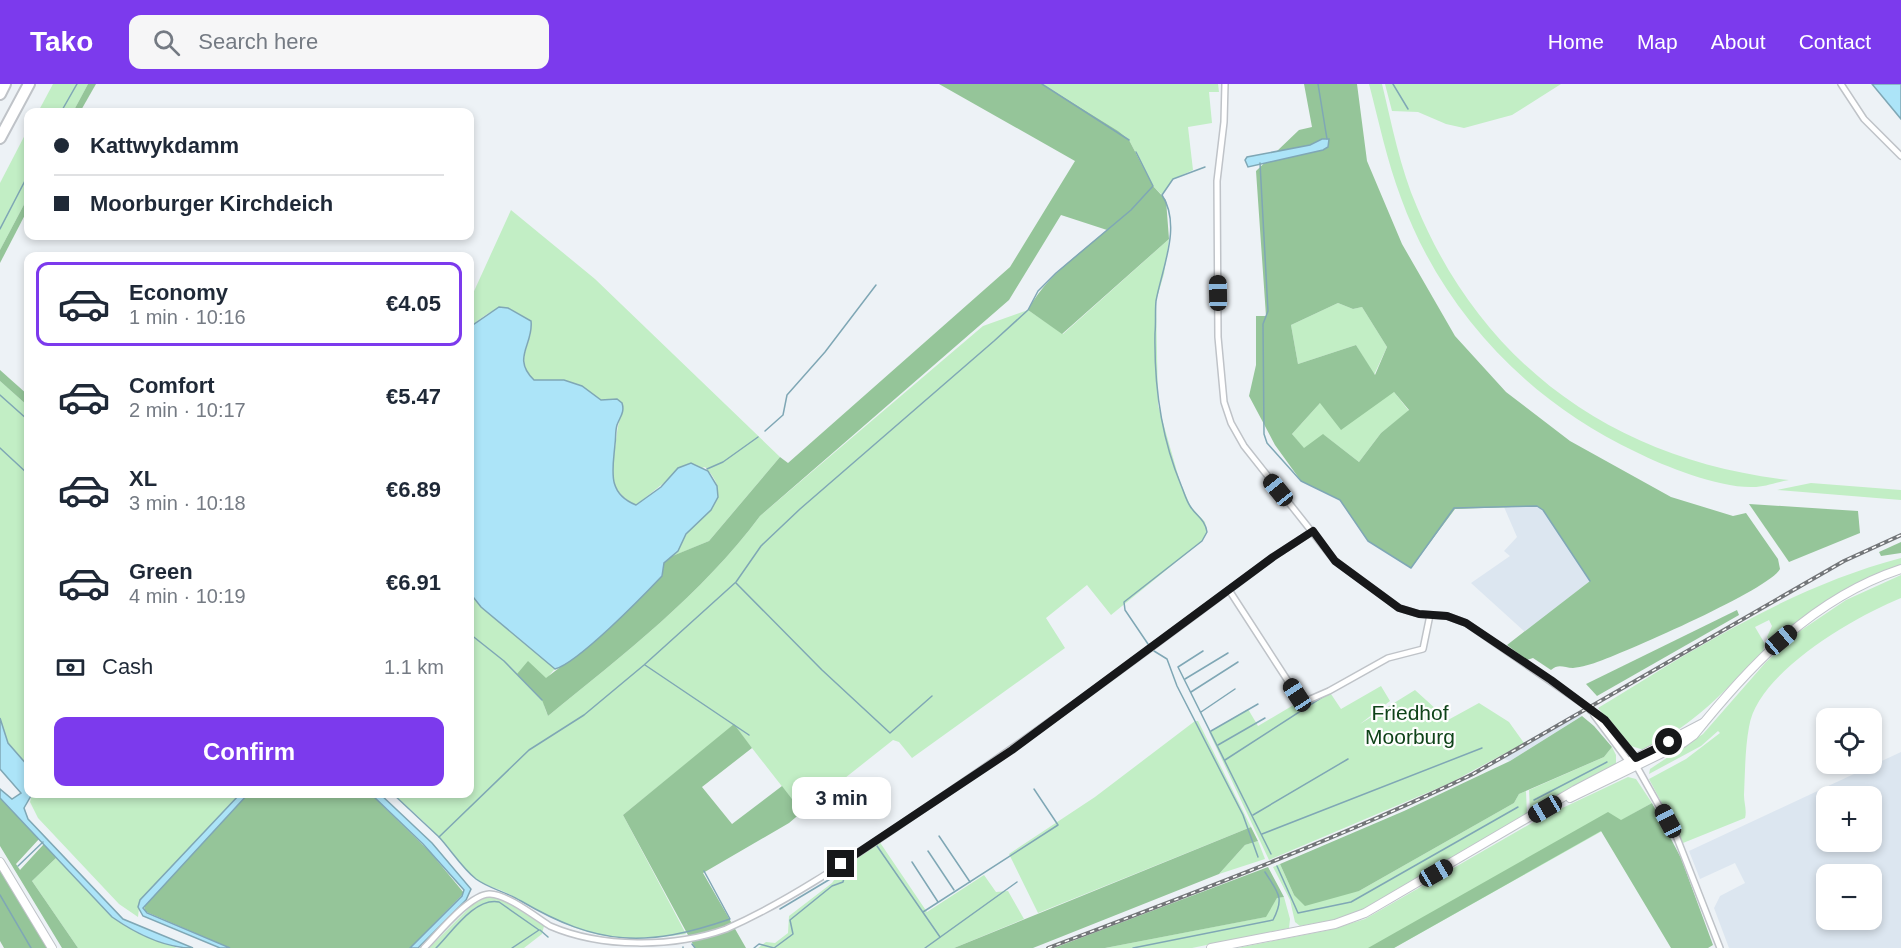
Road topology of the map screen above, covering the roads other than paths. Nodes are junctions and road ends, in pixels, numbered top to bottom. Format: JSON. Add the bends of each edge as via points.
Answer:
{"nodes":[{"id":1,"x":5,"y":84,"type":"edge"},
{"id":2,"x":29,"y":84,"type":"edge"},
{"id":3,"x":1225,"y":84,"type":"edge"},
{"id":4,"x":1842,"y":84,"type":"edge"},
{"id":5,"x":0,"y":94,"type":"edge"},
{"id":6,"x":0,"y":138,"type":"edge"},
{"id":7,"x":1901,"y":156,"type":"edge"},
{"id":8,"x":1313,"y":531,"type":"junction"},
{"id":9,"x":1901,"y":569,"type":"edge"},
{"id":10,"x":1229,"y":590,"type":"junction"},
{"id":11,"x":1430,"y":615,"type":"junction"},
{"id":12,"x":1634,"y":762,"type":"junction"},
{"id":13,"x":0,"y":862,"type":"edge"},
{"id":14,"x":52,"y":948,"type":"edge"},
{"id":15,"x":424,"y":948,"type":"edge"},
{"id":16,"x":1211,"y":948,"type":"edge"},
{"id":17,"x":1720,"y":948,"type":"edge"}],
"edges":[{"from":1,"to":5,"type":"highway"},
{"from":2,"to":6,"type":"highway"},
{"from":3,"to":8,"type":"street","via":[[1216,222],[1218,337],[1224,402],[1244,446]]},
{"from":4,"to":7,"type":"street","via":[[1864,119]]},
{"from":8,"to":10,"type":"street"},
{"from":8,"to":11,"type":"street","via":[[1330,556],[1368,586],[1399,608]]},
{"from":9,"to":12,"type":"main road","via":[[1851,591],[1798,625],[1761,658],[1683,743]]},
{"from":10,"to":11,"type":"street","via":[[1302,700],[1329,691],[1388,658],[1423,649]]},
{"from":10,"to":15,"type":"street","via":[[1012,750],[823,876],[725,929],[688,941],[642,947],[601,944],[554,928],[503,897],[491,894],[471,901]]},
{"from":11,"to":12,"type":"street","bridge":true,"via":[[1466,623],[1586,706]]},
{"from":12,"to":16,"type":"main road","via":[[1358,916]]},
{"from":12,"to":17,"type":"street","via":[[1677,838]]},
{"from":13,"to":14,"type":"main road"}]}
